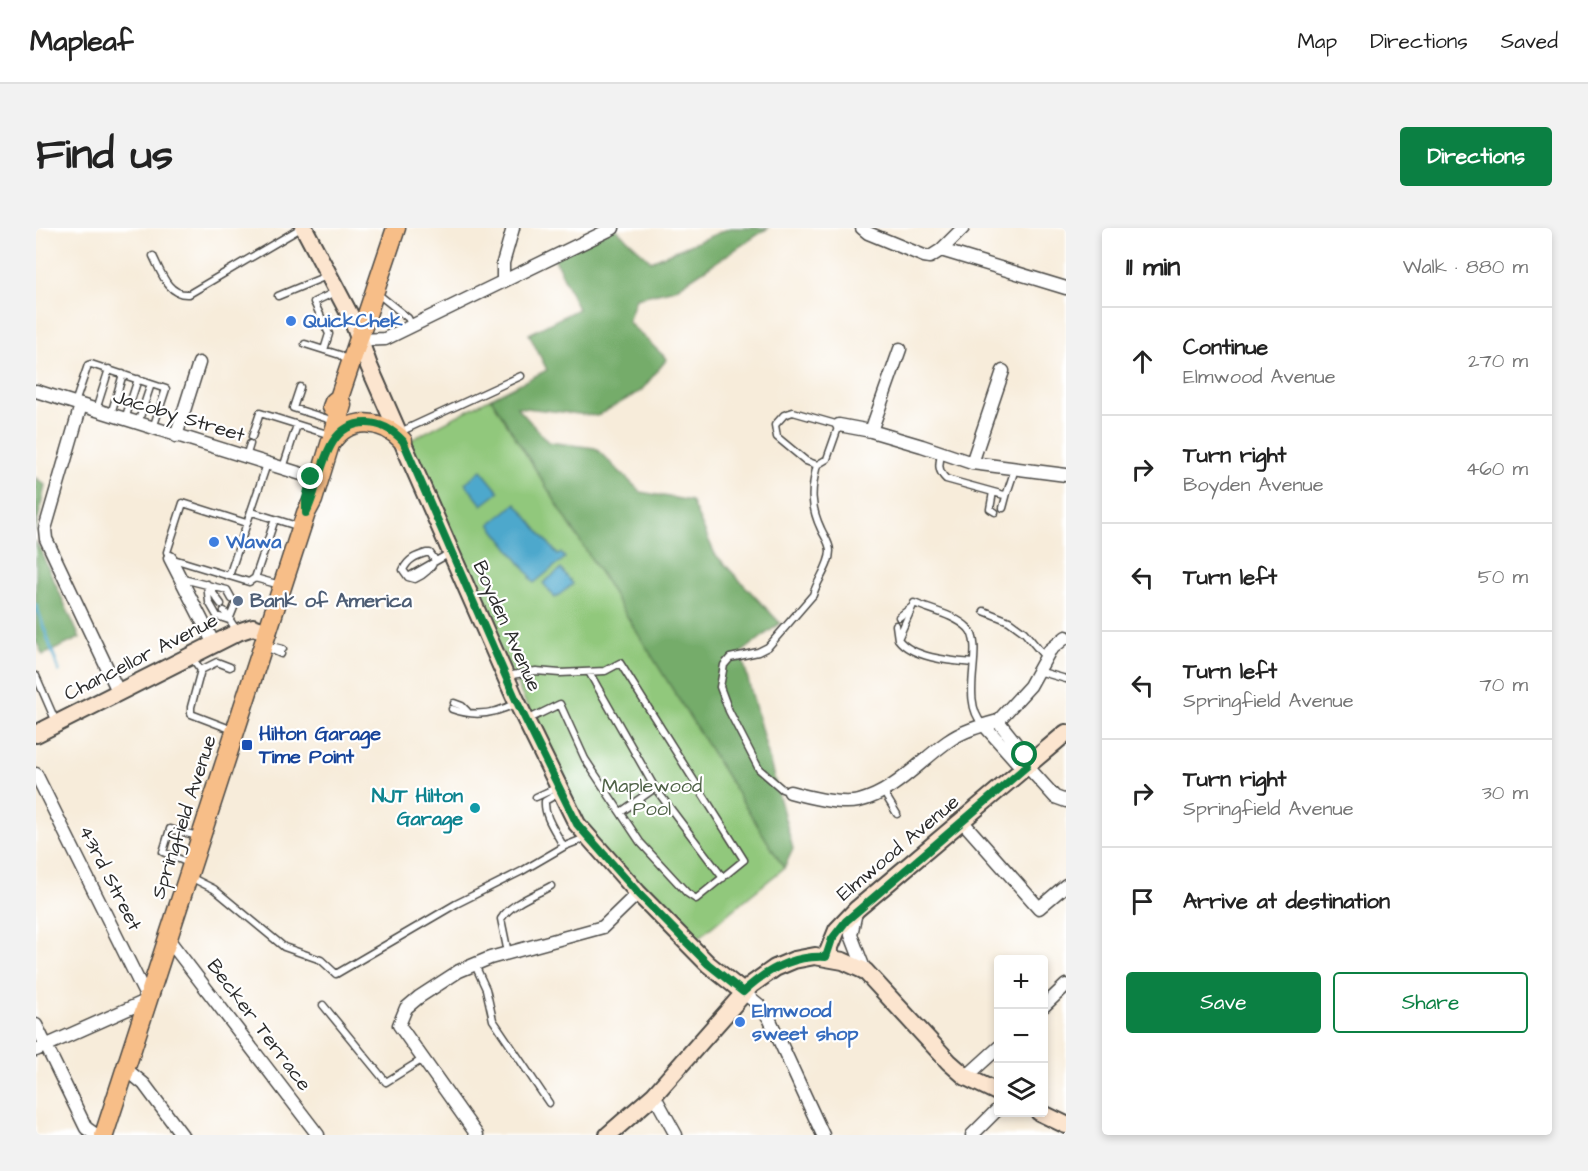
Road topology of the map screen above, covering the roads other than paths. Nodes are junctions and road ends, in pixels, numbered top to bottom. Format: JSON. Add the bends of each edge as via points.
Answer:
{"nodes":[{"id":1,"x":303,"y":228,"type":"edge"},
{"id":2,"x":396,"y":228,"type":"edge"},
{"id":3,"x":513,"y":228,"type":"edge"},
{"id":4,"x":613,"y":228,"type":"edge"},
{"id":5,"x":862,"y":228,"type":"edge"},
{"id":6,"x":963,"y":228,"type":"edge"},
{"id":7,"x":941,"y":250,"type":"junction"},
{"id":8,"x":153,"y":256,"type":"dead end"},
{"id":9,"x":329,"y":275,"type":"junction"},
{"id":10,"x":503,"y":280,"type":"junction"},
{"id":11,"x":1066,"y":288,"type":"edge"},
{"id":12,"x":338,"y":291,"type":"junction"},
{"id":13,"x":375,"y":292,"type":"junction"},
{"id":14,"x":278,"y":296,"type":"dead end"},
{"id":15,"x":412,"y":326,"type":"junction"},
{"id":16,"x":359,"y":340,"type":"junction"},
{"id":17,"x":305,"y":344,"type":"dead end"},
{"id":18,"x":900,"y":349,"type":"dead end"},
{"id":19,"x":324,"y":350,"type":"junction"},
{"id":20,"x":199,"y":363,"type":"dead end"},
{"id":21,"x":351,"y":364,"type":"junction"},
{"id":22,"x":109,"y":369,"type":"junction"},
{"id":23,"x":1003,"y":371,"type":"dead end"},
{"id":24,"x":123,"y":374,"type":"junction"},
{"id":25,"x":520,"y":376,"type":"dead end"},
{"id":26,"x":138,"y":379,"type":"junction"},
{"id":27,"x":151,"y":384,"type":"junction"},
{"id":28,"x":300,"y":387,"type":"dead end"},
{"id":29,"x":36,"y":391,"type":"edge"},
{"id":30,"x":339,"y":398,"type":"junction"},
{"id":31,"x":78,"y":404,"type":"junction"},
{"id":32,"x":96,"y":410,"type":"junction"},
{"id":33,"x":110,"y":415,"type":"junction"},
{"id":34,"x":125,"y":420,"type":"junction"},
{"id":35,"x":138,"y":424,"type":"junction"},
{"id":36,"x":839,"y":424,"type":"junction"},
{"id":37,"x":297,"y":425,"type":"junction"},
{"id":38,"x":326,"y":426,"type":"junction"},
{"id":39,"x":153,"y":429,"type":"junction"},
{"id":40,"x":871,"y":431,"type":"junction"},
{"id":41,"x":176,"y":436,"type":"junction"},
{"id":42,"x":401,"y":436,"type":"junction"},
{"id":43,"x":327,"y":453,"type":"junction"},
{"id":44,"x":942,"y":453,"type":"junction"},
{"id":45,"x":246,"y":457,"type":"junction"},
{"id":46,"x":972,"y":463,"type":"junction"},
{"id":47,"x":267,"y":464,"type":"junction"},
{"id":48,"x":817,"y":465,"type":"junction"},
{"id":49,"x":283,"y":468,"type":"junction"},
{"id":50,"x":1015,"y":469,"type":"junction"},
{"id":51,"x":1066,"y":475,"type":"edge"},
{"id":52,"x":311,"y":477,"type":"junction"},
{"id":53,"x":993,"y":492,"type":"junction"},
{"id":54,"x":1007,"y":493,"type":"junction"},
{"id":55,"x":1003,"y":508,"type":"dead end"},
{"id":56,"x":252,"y":512,"type":"junction"},
{"id":57,"x":995,"y":512,"type":"dead end"},
{"id":58,"x":275,"y":519,"type":"junction"},
{"id":59,"x":304,"y":520,"type":"junction"},
{"id":60,"x":246,"y":523,"type":"junction"},
{"id":61,"x":451,"y":552,"type":"junction"},
{"id":62,"x":170,"y":558,"type":"junction"},
{"id":63,"x":435,"y":560,"type":"junction"},
{"id":64,"x":229,"y":576,"type":"junction"},
{"id":65,"x":255,"y":578,"type":"junction"},
{"id":66,"x":182,"y":579,"type":"junction"},
{"id":67,"x":207,"y":584,"type":"junction"},
{"id":68,"x":283,"y":586,"type":"junction"},
{"id":69,"x":912,"y":607,"type":"junction"},
{"id":70,"x":984,"y":611,"type":"dead end"},
{"id":71,"x":899,"y":617,"type":"dead end"},
{"id":72,"x":896,"y":625,"type":"dead end"},
{"id":73,"x":233,"y":626,"type":"junction"},
{"id":74,"x":1066,"y":637,"type":"edge"},
{"id":75,"x":898,"y":639,"type":"junction"},
{"id":76,"x":267,"y":642,"type":"junction"},
{"id":77,"x":214,"y":644,"type":"junction"},
{"id":78,"x":282,"y":652,"type":"dead end"},
{"id":79,"x":190,"y":655,"type":"junction"},
{"id":80,"x":1046,"y":657,"type":"junction"},
{"id":81,"x":973,"y":663,"type":"junction"},
{"id":82,"x":230,"y":667,"type":"dead end"},
{"id":83,"x":201,"y":670,"type":"junction"},
{"id":84,"x":1038,"y":671,"type":"junction"},
{"id":85,"x":589,"y":672,"type":"junction"},
{"id":86,"x":36,"y":676,"type":"edge"},
{"id":87,"x":505,"y":676,"type":"junction"},
{"id":88,"x":1066,"y":679,"type":"edge"},
{"id":89,"x":118,"y":691,"type":"junction"},
{"id":90,"x":517,"y":703,"type":"junction"},
{"id":91,"x":453,"y":706,"type":"dead end"},
{"id":92,"x":526,"y":721,"type":"junction"},
{"id":93,"x":998,"y":721,"type":"junction"},
{"id":94,"x":57,"y":723,"type":"junction"},
{"id":95,"x":984,"y":725,"type":"junction"},
{"id":96,"x":236,"y":731,"type":"junction"},
{"id":97,"x":1066,"y":733,"type":"edge"},
{"id":98,"x":36,"y":734,"type":"edge"},
{"id":99,"x":1027,"y":766,"type":"junction"},
{"id":100,"x":36,"y":774,"type":"edge"},
{"id":101,"x":655,"y":788,"type":"junction"},
{"id":102,"x":560,"y":789,"type":"junction"},
{"id":103,"x":883,"y":791,"type":"junction"},
{"id":104,"x":790,"y":792,"type":"joint"},
{"id":105,"x":536,"y":796,"type":"dead end"},
{"id":106,"x":1066,"y":801,"type":"edge"},
{"id":107,"x":621,"y":812,"type":"junction"},
{"id":108,"x":897,"y":814,"type":"dead end"},
{"id":109,"x":962,"y":821,"type":"junction"},
{"id":110,"x":201,"y":837,"type":"junction"},
{"id":111,"x":588,"y":837,"type":"junction"},
{"id":112,"x":565,"y":846,"type":"junction"},
{"id":113,"x":189,"y":876,"type":"junction"},
{"id":114,"x":723,"y":878,"type":"junction"},
{"id":115,"x":1066,"y":885,"type":"edge"},
{"id":116,"x":551,"y":886,"type":"dead end"},
{"id":117,"x":638,"y":893,"type":"junction"},
{"id":118,"x":857,"y":909,"type":"junction"},
{"id":119,"x":168,"y":939,"type":"junction"},
{"id":120,"x":509,"y":953,"type":"junction"},
{"id":121,"x":826,"y":957,"type":"junction"},
{"id":122,"x":474,"y":964,"type":"junction"},
{"id":123,"x":865,"y":971,"type":"junction"},
{"id":124,"x":1066,"y":985,"type":"edge"},
{"id":125,"x":743,"y":992,"type":"junction"},
{"id":126,"x":148,"y":1000,"type":"junction"},
{"id":127,"x":1048,"y":1001,"type":"edge"},
{"id":128,"x":323,"y":1005,"type":"dead end"},
{"id":129,"x":36,"y":1025,"type":"edge"},
{"id":130,"x":41,"y":1048,"type":"edge"},
{"id":131,"x":994,"y":1052,"type":"edge"},
{"id":132,"x":423,"y":1059,"type":"junction"},
{"id":133,"x":126,"y":1070,"type":"junction"},
{"id":134,"x":966,"y":1077,"type":"junction"},
{"id":135,"x":994,"y":1091,"type":"edge"},
{"id":136,"x":654,"y":1095,"type":"junction"},
{"id":137,"x":549,"y":1103,"type":"dead end"},
{"id":138,"x":994,"y":1113,"type":"edge"},
{"id":139,"x":1048,"y":1117,"type":"edge"},
{"id":140,"x":1066,"y":1125,"type":"edge"},
{"id":141,"x":96,"y":1135,"type":"edge"},
{"id":142,"x":104,"y":1135,"type":"edge"},
{"id":143,"x":182,"y":1135,"type":"edge"},
{"id":144,"x":318,"y":1135,"type":"edge"},
{"id":145,"x":477,"y":1135,"type":"edge"},
{"id":146,"x":608,"y":1135,"type":"edge"},
{"id":147,"x":676,"y":1135,"type":"edge"},
{"id":148,"x":823,"y":1135,"type":"edge"},
{"id":149,"x":972,"y":1135,"type":"edge"}],
"edges":[{"from":1,"to":8,"type":"lane","via":[[189,294],[169,287]]},
{"from":1,"to":9,"type":"street","name":"Boyden Avenue"},
{"from":2,"to":13,"type":"main road","name":"Springfield Avenue"},
{"from":3,"to":10,"type":"street","via":[[503,263]]},
{"from":4,"to":10,"type":"street"},
{"from":5,"to":7,"type":"street","via":[[924,256]]},
{"from":6,"to":7,"type":"street"},
{"from":7,"to":11,"type":"street"},
{"from":9,"to":12,"type":"street","name":"Boyden Avenue"},
{"from":9,"to":14,"type":"lane"},
{"from":10,"to":15,"type":"street"},
{"from":12,"to":16,"type":"street","name":"Boyden Avenue"},
{"from":12,"to":19,"type":"lane","via":[[314,302],[329,334]]},
{"from":13,"to":15,"type":"lane","via":[[408,318]]},
{"from":13,"to":16,"type":"main road","name":"Springfield Avenue"},
{"from":15,"to":16,"type":"street","via":[[385,339]]},
{"from":16,"to":21,"type":"main road","name":"Springfield Avenue"},
{"from":16,"to":42,"type":"street","name":"Boyden Avenue"},
{"from":17,"to":19,"type":"lane"},
{"from":18,"to":40,"type":"street"},
{"from":19,"to":21,"type":"lane"},
{"from":20,"to":41,"type":"street"},
{"from":21,"to":30,"type":"main road","name":"Springfield Avenue"},
{"from":22,"to":24,"type":"lane"},
{"from":22,"to":31,"type":"lane","via":[[88,365]]},
{"from":22,"to":32,"type":"lane"},
{"from":23,"to":46,"type":"street"},
{"from":24,"to":26,"type":"lane"},
{"from":24,"to":33,"type":"lane"},
{"from":25,"to":42,"type":"lane"},
{"from":26,"to":27,"type":"lane"},
{"from":26,"to":34,"type":"lane"},
{"from":27,"to":35,"type":"lane"},
{"from":27,"to":39,"type":"lane","via":[[166,389]]},
{"from":28,"to":38,"type":"lane","via":[[293,408]]},
{"from":29,"to":31,"type":"street","name":"Jacoby Street"},
{"from":30,"to":38,"type":"main road","name":"Springfield Avenue"},
{"from":30,"to":43,"type":"main road","name":"Springfield Avenue","via":[[342,405]]},
{"from":31,"to":32,"type":"street","name":"Jacoby Street"},
{"from":31,"to":89,"type":"street","via":[[45,529],[46,539]]},
{"from":32,"to":33,"type":"street","name":"Jacoby Street"},
{"from":33,"to":34,"type":"street","name":"Jacoby Street"},
{"from":34,"to":35,"type":"street","name":"Jacoby Street"},
{"from":35,"to":39,"type":"street","name":"Jacoby Street"},
{"from":36,"to":40,"type":"street"},
{"from":36,"to":48,"type":"lane","via":[[827,459]]},
{"from":36,"to":48,"type":"lane","via":[[794,412],[784,415],[775,425],[777,436],[806,461]]},
{"from":37,"to":38,"type":"lane"},
{"from":37,"to":45,"type":"lane","via":[[260,413]]},
{"from":37,"to":49,"type":"lane"},
{"from":38,"to":52,"type":"main road","name":"Springfield Avenue"},
{"from":39,"to":41,"type":"street","name":"Jacoby Street"},
{"from":40,"to":44,"type":"street"},
{"from":41,"to":45,"type":"street","name":"Jacoby Street"},
{"from":42,"to":43,"type":"main road","via":[[378,424],[359,423],[336,436]]},
{"from":42,"to":61,"type":"street","name":"Boyden Avenue"},
{"from":43,"to":59,"type":"main road","name":"Springfield Avenue"},
{"from":44,"to":46,"type":"street"},
{"from":44,"to":53,"type":"lane","via":[[940,473],[946,479]]},
{"from":45,"to":47,"type":"street","name":"Jacoby Street"},
{"from":46,"to":50,"type":"street"},
{"from":47,"to":49,"type":"street","name":"Jacoby Street"},
{"from":47,"to":56,"type":"lane"},
{"from":48,"to":104,"type":"lane","via":[[811,501],[830,556],[813,595],[768,646],[730,658],[724,665],[720,687],[759,769]]},
{"from":49,"to":52,"type":"street","name":"Jacoby Street"},
{"from":50,"to":51,"type":"street"},
{"from":50,"to":54,"type":"lane"},
{"from":52,"to":59,"type":"main road","name":"Springfield Avenue"},
{"from":53,"to":54,"type":"lane"},
{"from":53,"to":57,"type":"lane","via":[[990,509]]},
{"from":54,"to":55,"type":"lane"},
{"from":56,"to":58,"type":"lane"},
{"from":56,"to":60,"type":"lane"},
{"from":58,"to":59,"type":"lane"},
{"from":58,"to":65,"type":"lane"},
{"from":59,"to":68,"type":"main road","name":"Springfield Avenue"},
{"from":60,"to":62,"type":"lane","via":[[183,503],[167,552]]},
{"from":60,"to":64,"type":"lane"},
{"from":61,"to":63,"type":"lane"},
{"from":61,"to":87,"type":"street","name":"Boyden Avenue"},
{"from":62,"to":64,"type":"lane"},
{"from":62,"to":66,"type":"street"},
{"from":63,"to":63,"type":"lane","via":[[430,554],[415,557],[404,570],[415,579]]},
{"from":64,"to":65,"type":"lane","via":[[249,582]]},
{"from":65,"to":68,"type":"lane"},
{"from":66,"to":67,"type":"lane"},
{"from":66,"to":77,"type":"street"},
{"from":67,"to":73,"type":"lane"},
{"from":67,"to":73,"type":"lane","via":[[209,602],[217,616]]},
{"from":67,"to":73,"type":"lane","via":[[227,590],[234,602]]},
{"from":68,"to":76,"type":"main road","name":"Springfield Avenue"},
{"from":69,"to":71,"type":"lane"},
{"from":69,"to":75,"type":"lane"},
{"from":69,"to":81,"type":"lane","via":[[914,603],[970,630],[975,645]]},
{"from":70,"to":80,"type":"lane","via":[[1024,632]]},
{"from":72,"to":75,"type":"lane"},
{"from":73,"to":76,"type":"street","name":"Chancellor Avenue","via":[[253,627]]},
{"from":73,"to":77,"type":"street","name":"Chancellor Avenue"},
{"from":74,"to":80,"type":"street"},
{"from":75,"to":81,"type":"lane","via":[[921,653],[950,662]]},
{"from":76,"to":78,"type":"lane"},
{"from":76,"to":96,"type":"main road","name":"Springfield Avenue"},
{"from":77,"to":79,"type":"street","name":"Chancellor Avenue"},
{"from":79,"to":83,"type":"lane"},
{"from":79,"to":89,"type":"street","name":"Chancellor Avenue"},
{"from":80,"to":84,"type":"street"},
{"from":81,"to":95,"type":"lane","via":[[975,716]]},
{"from":82,"to":83,"type":"lane","via":[[217,662]]},
{"from":83,"to":96,"type":"lane","via":[[191,714]]},
{"from":84,"to":88,"type":"lane"},
{"from":84,"to":93,"type":"street","via":[[1030,686]]},
{"from":85,"to":87,"type":"lane","via":[[536,671]]},
{"from":85,"to":101,"type":"lane"},
{"from":85,"to":114,"type":"lane","via":[[605,671],[620,663],[744,860]]},
{"from":86,"to":94,"type":"lane"},
{"from":87,"to":90,"type":"street","name":"Boyden Avenue"},
{"from":89,"to":94,"type":"street","name":"Chancellor Avenue"},
{"from":90,"to":91,"type":"lane","via":[[483,715],[461,712]]},
{"from":90,"to":92,"type":"street","name":"Boyden Avenue"},
{"from":92,"to":102,"type":"street","name":"Boyden Avenue"},
{"from":92,"to":107,"type":"lane","via":[[560,704],[585,759]]},
{"from":93,"to":95,"type":"street"},
{"from":93,"to":99,"type":"street","via":[[1025,755]]},
{"from":94,"to":98,"type":"street","name":"Chancellor Avenue"},
{"from":95,"to":99,"type":"street","via":[[1017,762]]},
{"from":95,"to":103,"type":"street","via":[[948,741]]},
{"from":96,"to":110,"type":"main road","name":"Springfield Avenue"},
{"from":97,"to":99,"type":"street","name":"Elmwood Avenue"},
{"from":99,"to":106,"type":"street","via":[[1056,797]]},
{"from":99,"to":109,"type":"street","name":"Elmwood Avenue"},
{"from":100,"to":126,"type":"street","name":"43rd Street"},
{"from":101,"to":107,"type":"lane"},
{"from":101,"to":114,"type":"lane"},
{"from":102,"to":105,"type":"lane"},
{"from":102,"to":111,"type":"street","name":"Boyden Avenue"},
{"from":102,"to":112,"type":"lane","via":[[545,801],[545,811]]},
{"from":103,"to":104,"type":"street","via":[[856,802]]},
{"from":103,"to":108,"type":"lane"},
{"from":107,"to":114,"type":"lane","via":[[640,842],[696,899]]},
{"from":109,"to":115,"type":"street","via":[[1040,909]]},
{"from":109,"to":118,"type":"street","name":"Elmwood Avenue"},
{"from":110,"to":113,"type":"main road","name":"Springfield Avenue"},
{"from":110,"to":113,"type":"lane","via":[[170,829],[163,852]]},
{"from":111,"to":112,"type":"lane"},
{"from":111,"to":117,"type":"street","name":"Boyden Avenue"},
{"from":112,"to":113,"type":"lane","via":[[336,975],[321,960],[284,947],[214,889]]},
{"from":113,"to":119,"type":"main road","name":"Springfield Avenue"},
{"from":116,"to":120,"type":"lane","via":[[503,915]]},
{"from":117,"to":120,"type":"street","via":[[603,927]]},
{"from":117,"to":125,"type":"street","name":"Boyden Avenue","via":[[714,970]]},
{"from":118,"to":121,"type":"street","name":"Elmwood Avenue","via":[[837,930]]},
{"from":118,"to":123,"type":"street","via":[[851,934]]},
{"from":119,"to":126,"type":"main road","name":"Springfield Avenue"},
{"from":119,"to":144,"type":"street","name":"Becker Terrace"},
{"from":120,"to":122,"type":"street"},
{"from":121,"to":123,"type":"street"},
{"from":121,"to":125,"type":"street","via":[[794,960],[759,978]]},
{"from":122,"to":132,"type":"street","via":[[419,997],[400,1017],[399,1025]]},
{"from":122,"to":137,"type":"lane","via":[[486,988],[493,1020]]},
{"from":123,"to":134,"type":"street"},
{"from":124,"to":127,"type":"street"},
{"from":125,"to":136,"type":"street"},
{"from":125,"to":148,"type":"street","via":[[769,1018]]},
{"from":126,"to":130,"type":"street"},
{"from":126,"to":133,"type":"main road","name":"Springfield Avenue"},
{"from":128,"to":132,"type":"lane","via":[[386,1082]]},
{"from":129,"to":130,"type":"street"},
{"from":130,"to":141,"type":"street","via":[[86,1128]]},
{"from":131,"to":134,"type":"street"},
{"from":132,"to":145,"type":"street"},
{"from":133,"to":142,"type":"main road","name":"Springfield Avenue"},
{"from":133,"to":143,"type":"street","via":[[144,1084]]},
{"from":134,"to":135,"type":"street"},
{"from":136,"to":146,"type":"street"},
{"from":136,"to":147,"type":"street"},
{"from":138,"to":149,"type":"street"},
{"from":139,"to":140,"type":"street"}]}
